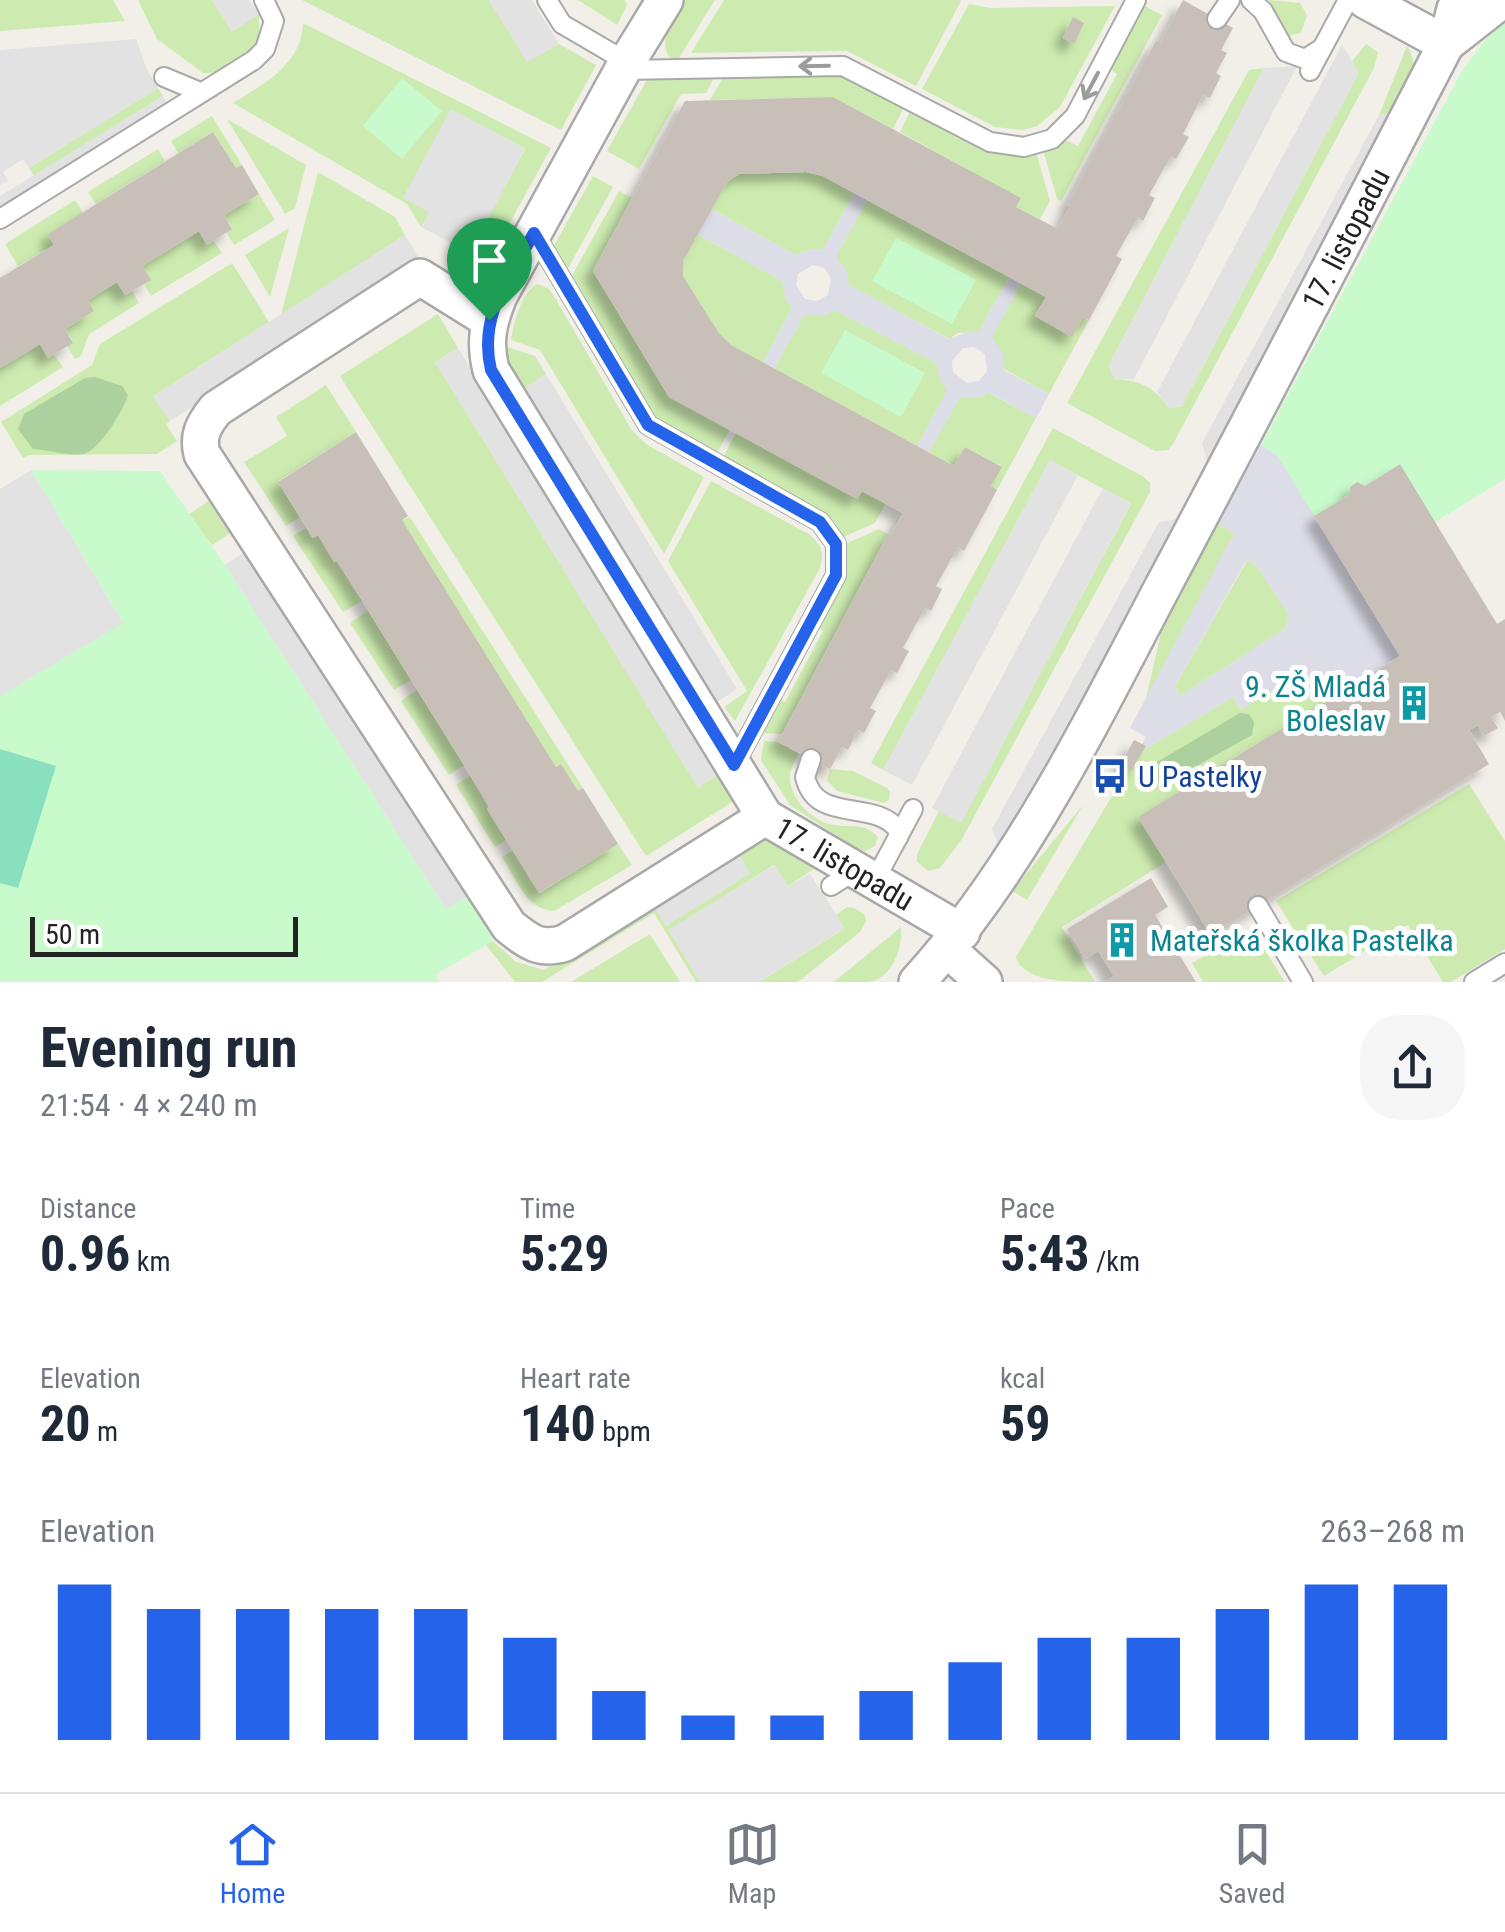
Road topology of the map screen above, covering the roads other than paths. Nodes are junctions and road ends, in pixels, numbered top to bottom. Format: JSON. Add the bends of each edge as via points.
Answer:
{"nodes":[{"id":1,"x":264,"y":0,"type":"edge"},
{"id":2,"x":547,"y":0,"type":"edge"},
{"id":3,"x":665,"y":0,"type":"edge"},
{"id":4,"x":1136,"y":0,"type":"edge"},
{"id":5,"x":1230,"y":0,"type":"edge"},
{"id":6,"x":1251,"y":0,"type":"edge"},
{"id":7,"x":1348,"y":0,"type":"edge"},
{"id":8,"x":1365,"y":0,"type":"edge"},
{"id":9,"x":1463,"y":0,"type":"edge"},
{"id":10,"x":1502,"y":0,"type":"edge"},
{"id":11,"x":1217,"y":19,"type":"dead end"},
{"id":12,"x":1446,"y":44,"type":"junction"},
{"id":13,"x":1322,"y":48,"type":"junction"},
{"id":14,"x":625,"y":66,"type":"junction"},
{"id":15,"x":1310,"y":71,"type":"dead end"},
{"id":16,"x":164,"y":77,"type":"dead end"},
{"id":17,"x":200,"y":92,"type":"junction"},
{"id":18,"x":0,"y":219,"type":"edge"},
{"id":19,"x":534,"y":233,"type":"junction"},
{"id":20,"x":489,"y":320,"type":"junction"},
{"id":21,"x":811,"y":759,"type":"dead end"},
{"id":22,"x":734,"y":765,"type":"junction"},
{"id":23,"x":912,"y":809,"type":"dead end"},
{"id":24,"x":765,"y":817,"type":"junction"},
{"id":25,"x":898,"y":838,"type":"junction"},
{"id":26,"x":854,"y":879,"type":"junction"},
{"id":27,"x":1258,"y":906,"type":"dead end"},
{"id":28,"x":955,"y":940,"type":"junction"},
{"id":29,"x":1505,"y":963,"type":"edge"},
{"id":30,"x":917,"y":982,"type":"edge"},
{"id":31,"x":984,"y":982,"type":"edge"},
{"id":32,"x":1304,"y":982,"type":"edge"},
{"id":33,"x":1474,"y":982,"type":"edge"}],
"edges":[{"from":1,"to":17,"type":"lane","via":[[274,21],[264,48]]},
{"from":2,"to":14,"type":"lane","via":[[562,24]]},
{"from":3,"to":14,"type":"street","name":"17. listopadu"},
{"from":4,"to":14,"type":"lane","one_way":true,"via":[[1075,116],[1052,139],[1024,147],[990,142],[844,66]]},
{"from":5,"to":11,"type":"lane"},
{"from":6,"to":13,"type":"lane","via":[[1286,52],[1304,59]]},
{"from":7,"to":13,"type":"lane"},
{"from":8,"to":12,"type":"street"},
{"from":9,"to":12,"type":"street","name":"17. listopadu","via":[[1454,9]]},
{"from":10,"to":12,"type":"street"},
{"from":12,"to":28,"type":"street","name":"17. listopadu","via":[[1100,706]]},
{"from":13,"to":15,"type":"lane"},
{"from":14,"to":19,"type":"street","name":"17. listopadu"},
{"from":16,"to":17,"type":"lane"},
{"from":17,"to":18,"type":"lane"},
{"from":19,"to":20,"type":"street","name":"17. listopadu"},
{"from":19,"to":22,"type":"lane","via":[[648,425],[820,522],[836,544],[836,575]]},
{"from":20,"to":22,"type":"street","name":"17. listopadu","via":[[485,347],[491,370]]},
{"from":20,"to":24,"type":"street","via":[[426,267],[216,409],[202,430],[202,454],[509,926],[535,946],[565,943]]},
{"from":21,"to":25,"type":"lane","via":[[805,777],[814,796],[835,808],[888,819]]},
{"from":22,"to":24,"type":"street","name":"17. listopadu"},
{"from":23,"to":25,"type":"lane"},
{"from":24,"to":26,"type":"street","name":"17. listopadu"},
{"from":25,"to":26,"type":"lane"},
{"from":26,"to":28,"type":"street","name":"17. listopadu"},
{"from":27,"to":32,"type":"lane"},
{"from":28,"to":30,"type":"street","name":"17. listopadu"},
{"from":28,"to":31,"type":"street","name":"17. listopadu"},
{"from":29,"to":33,"type":"lane"}]}
